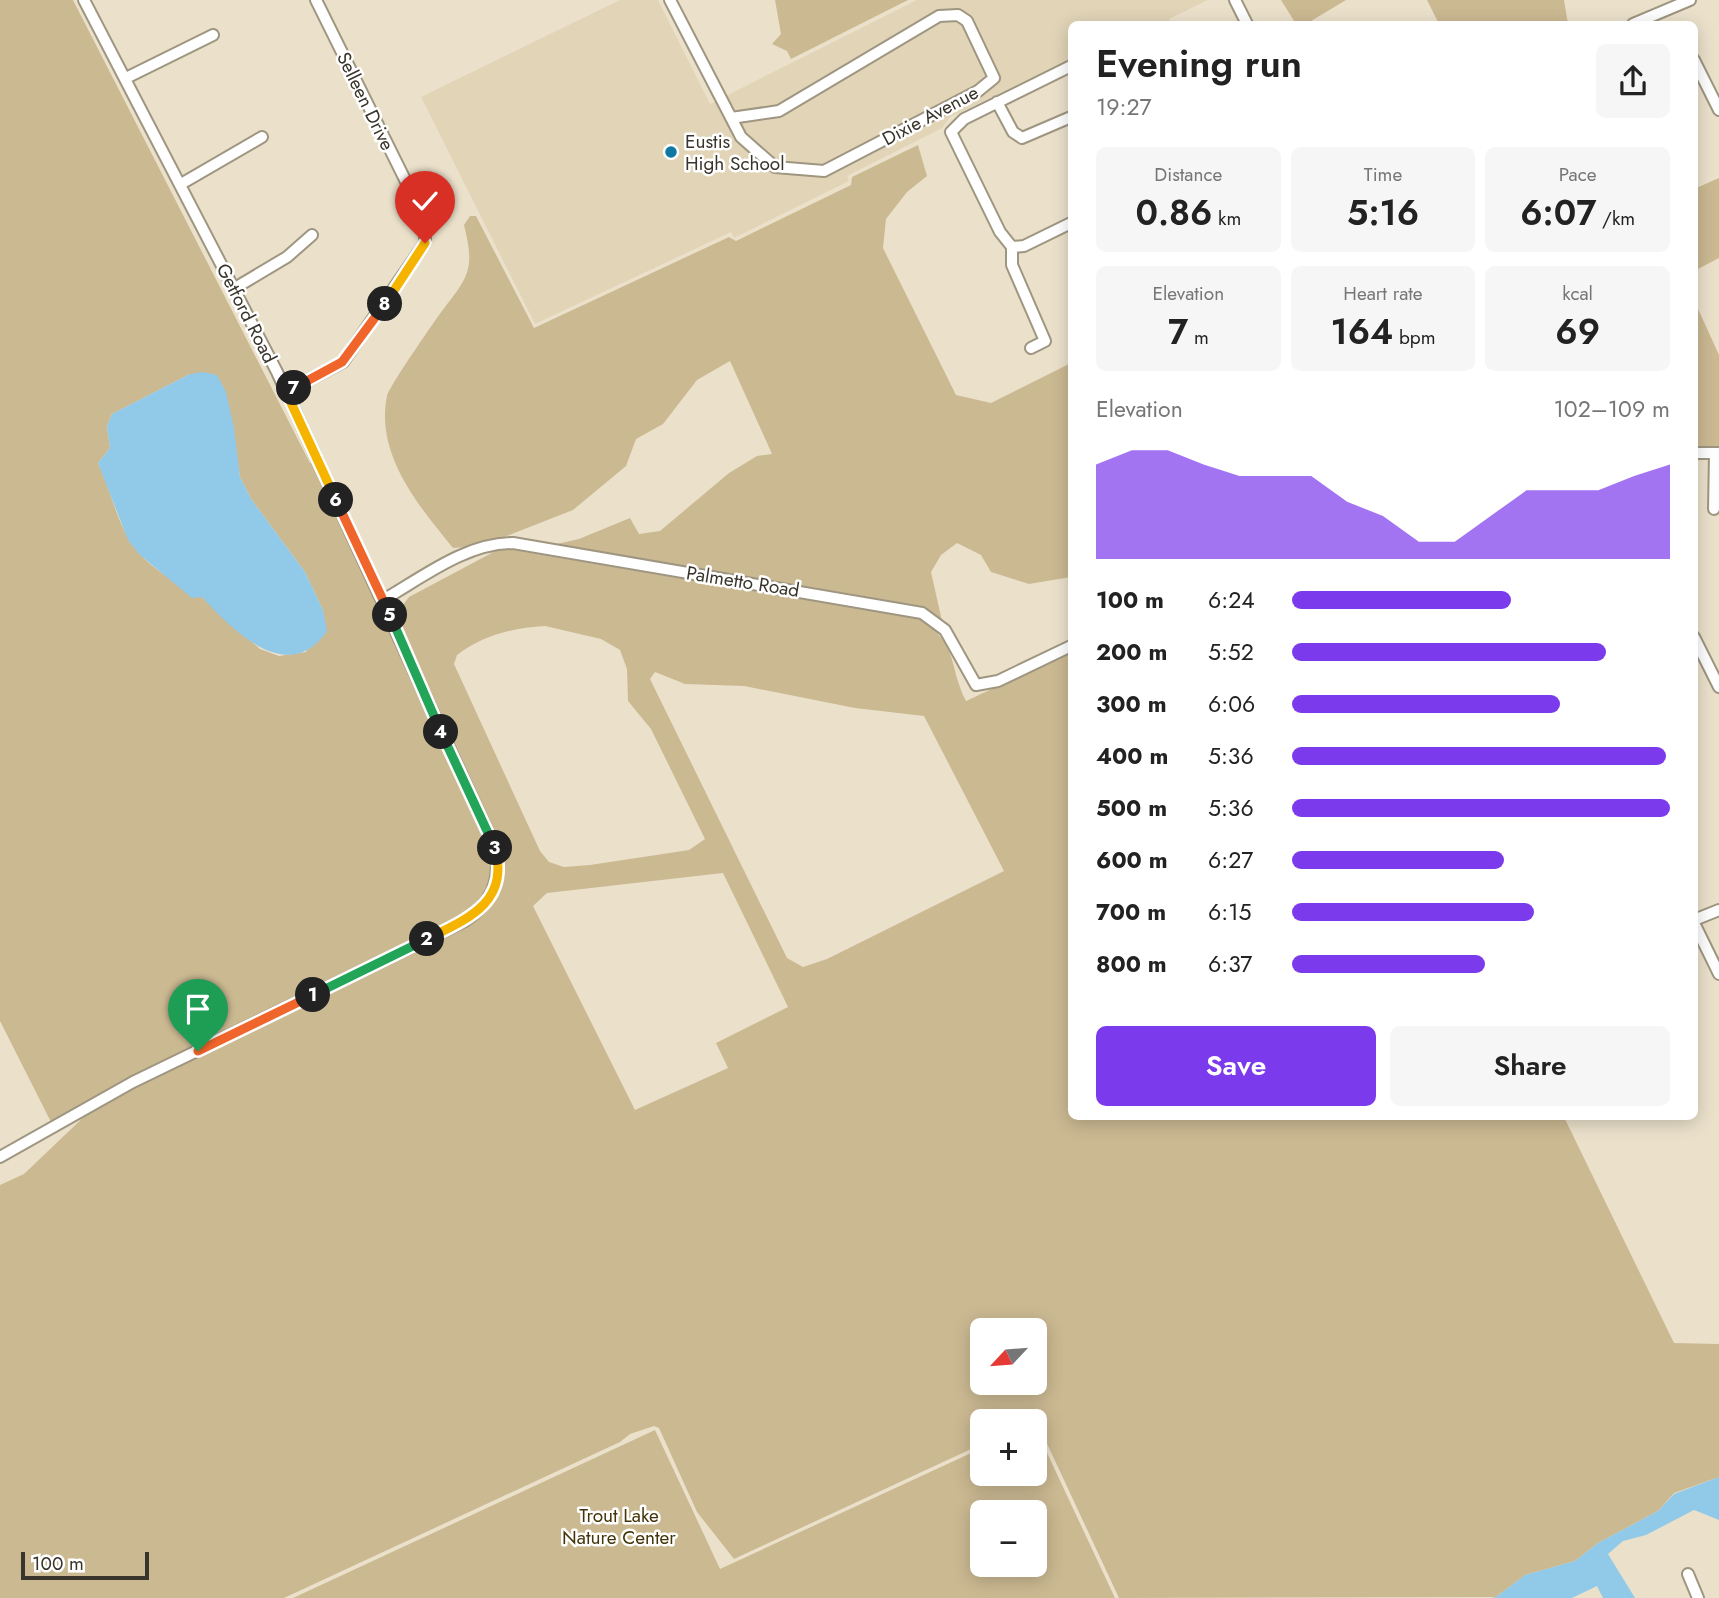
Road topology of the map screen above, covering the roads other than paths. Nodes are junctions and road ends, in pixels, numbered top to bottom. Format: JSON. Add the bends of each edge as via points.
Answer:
{"nodes":[{"id":1,"x":84,"y":0,"type":"edge"},
{"id":2,"x":316,"y":0,"type":"edge"},
{"id":3,"x":670,"y":0,"type":"edge"},
{"id":4,"x":1235,"y":0,"type":"edge"},
{"id":5,"x":1690,"y":0,"type":"edge"},
{"id":6,"x":1246,"y":21,"type":"edge"},
{"id":7,"x":1640,"y":21,"type":"edge"},
{"id":8,"x":213,"y":35,"type":"dead end"},
{"id":9,"x":1068,"y":67,"type":"edge"},
{"id":10,"x":1698,"y":68,"type":"edge"},
{"id":11,"x":126,"y":78,"type":"junction"},
{"id":12,"x":997,"y":102,"type":"junction"},
{"id":13,"x":1719,"y":110,"type":"edge"},
{"id":14,"x":731,"y":118,"type":"junction"},
{"id":15,"x":1068,"y":118,"type":"edge"},
{"id":16,"x":262,"y":137,"type":"dead end"},
{"id":17,"x":181,"y":184,"type":"junction"},
{"id":18,"x":1068,"y":224,"type":"edge"},
{"id":19,"x":312,"y":235,"type":"dead end"},
{"id":20,"x":1012,"y":247,"type":"junction"},
{"id":21,"x":234,"y":288,"type":"junction"},
{"id":22,"x":1031,"y":348,"type":"dead end"},
{"id":23,"x":286,"y":392,"type":"junction"},
{"id":24,"x":1698,"y":453,"type":"edge"},
{"id":25,"x":1717,"y":453,"type":"edge"},
{"id":26,"x":1714,"y":509,"type":"dead end"},
{"id":27,"x":383,"y":600,"type":"junction"},
{"id":28,"x":1698,"y":645,"type":"edge"},
{"id":29,"x":1068,"y":647,"type":"edge"},
{"id":30,"x":1719,"y":687,"type":"edge"},
{"id":31,"x":1719,"y":910,"type":"edge"},
{"id":32,"x":1698,"y":920,"type":"edge"},
{"id":33,"x":1698,"y":930,"type":"edge"},
{"id":34,"x":1719,"y":974,"type":"edge"},
{"id":35,"x":0,"y":1157,"type":"edge"},
{"id":36,"x":1688,"y":1574,"type":"dead end"},
{"id":37,"x":1698,"y":1598,"type":"edge"}],
"edges":[{"from":1,"to":11,"type":"street","name":"Getford Road"},
{"from":2,"to":23,"type":"street","name":"Selleen Drive","via":[[425,220],[426,236],[386,303],[342,362]]},
{"from":3,"to":14,"type":"street","name":"Dixie Avenue"},
{"from":4,"to":6,"type":"street"},
{"from":5,"to":7,"type":"street"},
{"from":8,"to":11,"type":"street"},
{"from":9,"to":12,"type":"street"},
{"from":10,"to":13,"type":"street"},
{"from":11,"to":17,"type":"street","name":"Getford Road"},
{"from":12,"to":15,"type":"street","via":[[1013,132],[1022,138]]},
{"from":12,"to":20,"type":"street","via":[[954,126],[952,136]]},
{"from":14,"to":14,"type":"street","name":"Dixie Avenue","via":[[779,111],[939,16],[958,15],[967,21],[994,78],[978,91],[824,171],[775,167],[741,137]]},
{"from":16,"to":17,"type":"street"},
{"from":17,"to":21,"type":"street","name":"Getford Road"},
{"from":18,"to":20,"type":"street","via":[[1024,246]]},
{"from":19,"to":21,"type":"street","via":[[287,257]]},
{"from":20,"to":22,"type":"street","via":[[1012,265],[1045,341]]},
{"from":21,"to":23,"type":"street","name":"Getford Road"},
{"from":23,"to":27,"type":"street","name":"Getford Road"},
{"from":24,"to":25,"type":"street"},
{"from":25,"to":26,"type":"street"},
{"from":27,"to":29,"type":"street","name":"Palmetto Road","via":[[475,548],[513,543],[922,613],[945,630],[976,685],[998,681]]},
{"from":27,"to":35,"type":"street","name":"Getford Road","via":[[496,850],[497,878],[486,903],[466,920],[132,1082]]},
{"from":28,"to":30,"type":"street"},
{"from":31,"to":32,"type":"street"},
{"from":33,"to":34,"type":"street"},
{"from":36,"to":37,"type":"street"}]}
